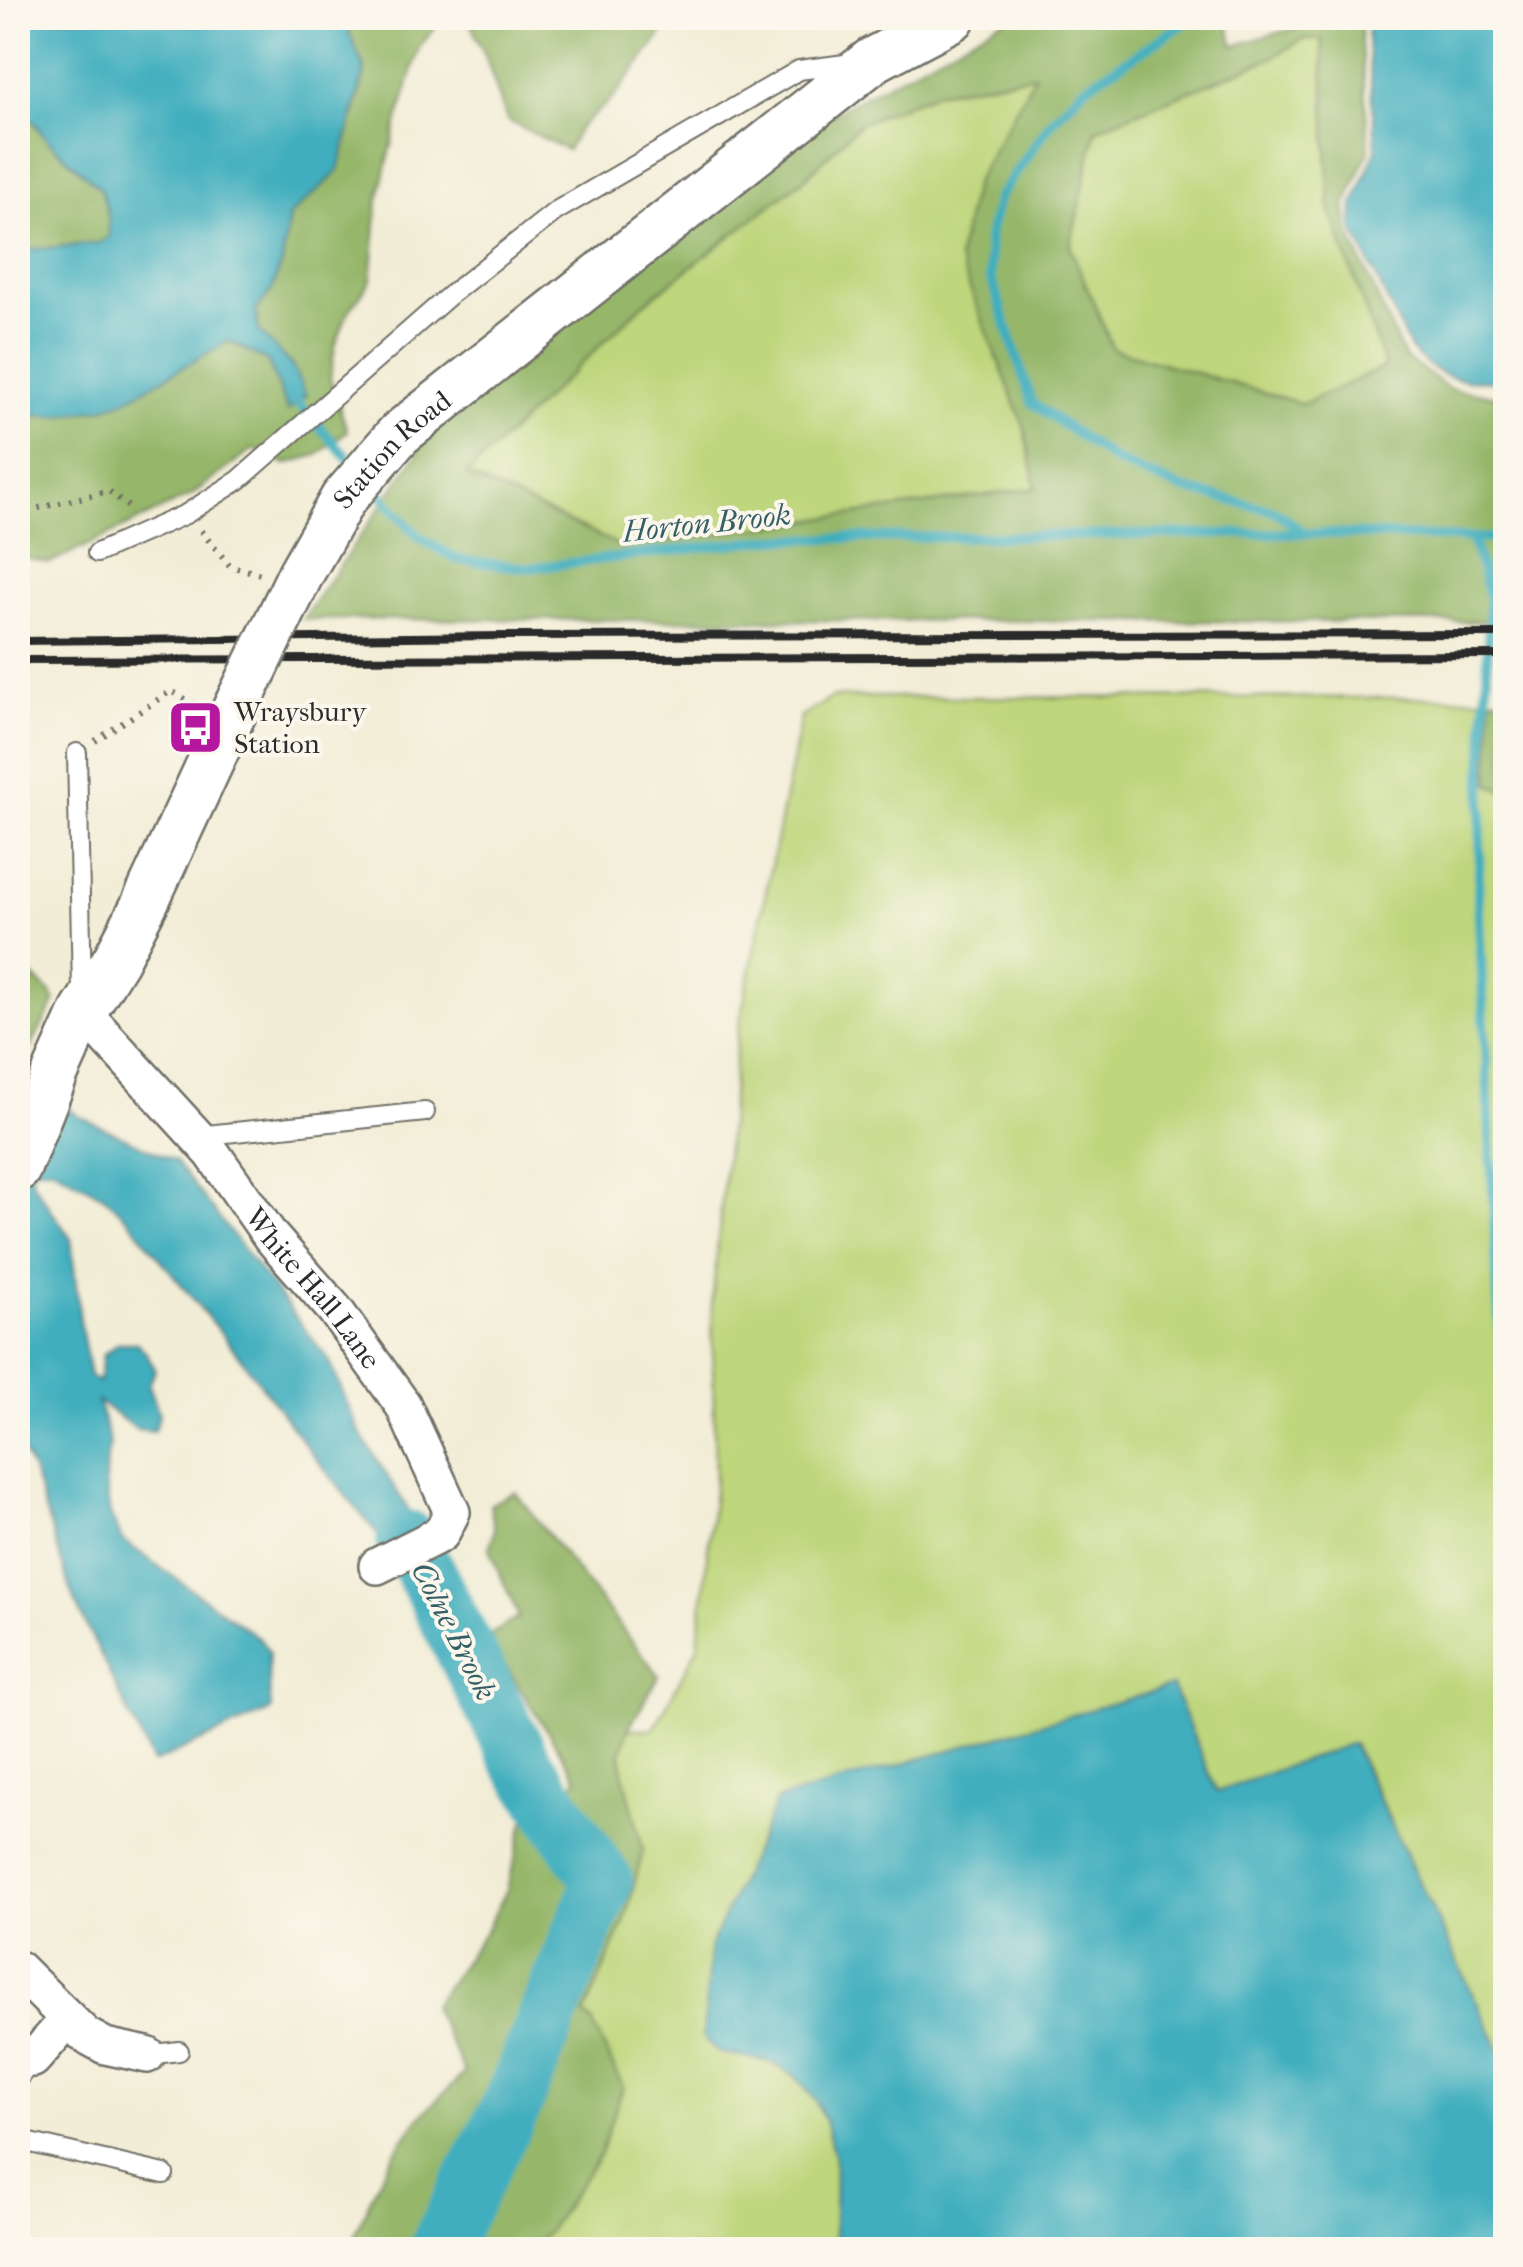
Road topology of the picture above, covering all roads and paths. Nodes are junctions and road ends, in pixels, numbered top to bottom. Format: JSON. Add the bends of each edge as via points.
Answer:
{"nodes":[{"id":1,"x":952,"y":18,"type":"edge"},
{"id":2,"x":873,"y":60,"type":"junction"},
{"id":3,"x":18,"y":512,"type":"edge"},
{"id":4,"x":186,"y":514,"type":"junction"},
{"id":5,"x":154,"y":528,"type":"junction"},
{"id":6,"x":97,"y":553,"type":"dead end"},
{"id":7,"x":230,"y":566,"type":"dead end"},
{"id":8,"x":171,"y":691,"type":"dead end"},
{"id":9,"x":77,"y":753,"type":"joint"},
{"id":10,"x":83,"y":1012,"type":"junction"},
{"id":11,"x":425,"y":1112,"type":"dead end"},
{"id":12,"x":197,"y":1136,"type":"junction"},
{"id":13,"x":18,"y":1168,"type":"edge"},
{"id":14,"x":377,"y":1566,"type":"dead end"},
{"id":15,"x":18,"y":1969,"type":"edge"},
{"id":16,"x":68,"y":2019,"type":"junction"},
{"id":17,"x":163,"y":2053,"type":"dead end"},
{"id":18,"x":26,"y":2069,"type":"edge"},
{"id":19,"x":18,"y":2140,"type":"edge"},
{"id":20,"x":164,"y":2174,"type":"dead end"}],
"edges":[{"from":1,"to":2,"type":"street","name":"Station Road"},
{"from":2,"to":4,"type":"lane","via":[[800,70],[556,212],[450,295],[239,480]]},
{"from":2,"to":10,"type":"street","name":"Station Road","bridge":true,"via":[[399,434],[344,500],[301,573],[144,905]]},
{"from":3,"to":5,"type":"path","via":[[108,491]]},
{"from":4,"to":5,"type":"lane"},
{"from":4,"to":7,"type":"path"},
{"from":5,"to":6,"type":"lane"},
{"from":8,"to":9,"type":"path"},
{"from":9,"to":10,"type":"lane"},
{"from":10,"to":12,"type":"street","name":"White Hall Lane"},
{"from":10,"to":13,"type":"street","name":"Station Road"},
{"from":11,"to":12,"type":"lane"},
{"from":12,"to":14,"type":"street","name":"White Hall Lane","via":[[403,1405],[452,1512],[441,1534]]},
{"from":15,"to":16,"type":"street"},
{"from":16,"to":17,"type":"street","via":[[105,2046]]},
{"from":16,"to":18,"type":"street"},
{"from":19,"to":20,"type":"lane"}]}
